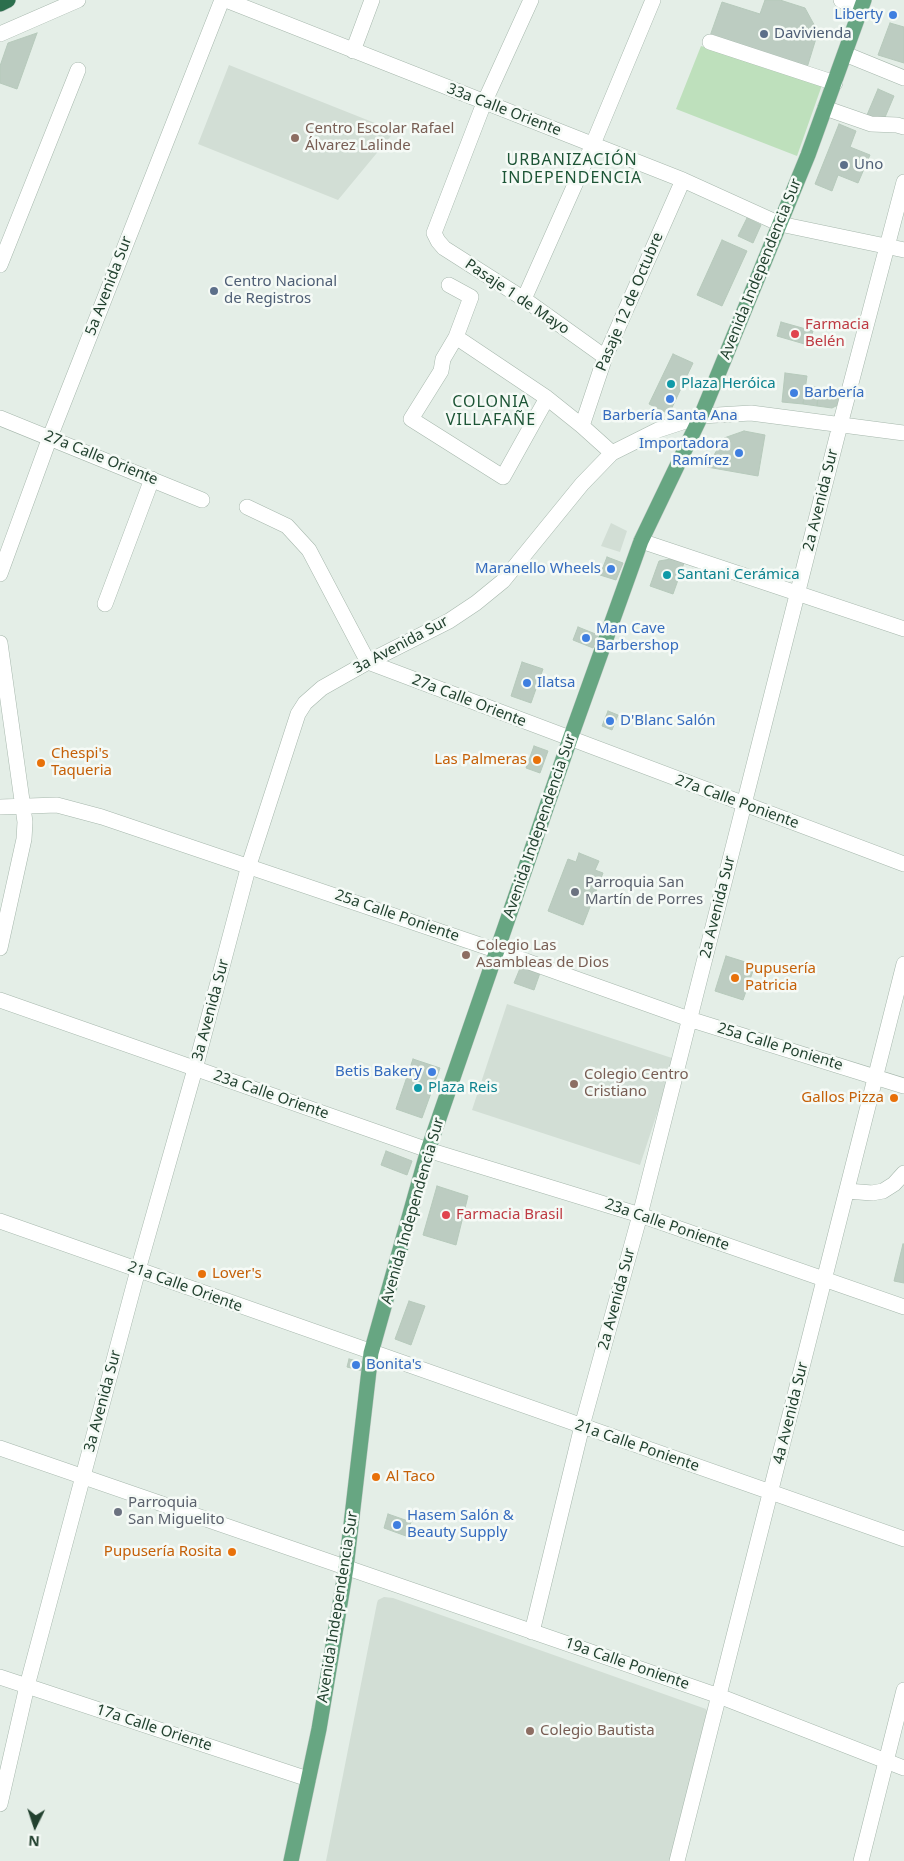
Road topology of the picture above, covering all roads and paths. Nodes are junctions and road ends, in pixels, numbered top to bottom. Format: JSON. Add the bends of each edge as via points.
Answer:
{"nodes":[{"id":1,"x":8,"y":0,"type":"edge"},
{"id":2,"x":78,"y":0,"type":"edge"},
{"id":3,"x":222,"y":0,"type":"edge"},
{"id":4,"x":226,"y":0,"type":"edge"},
{"id":5,"x":372,"y":0,"type":"edge"},
{"id":6,"x":531,"y":0,"type":"edge"},
{"id":7,"x":653,"y":0,"type":"edge"},
{"id":8,"x":841,"y":0,"type":"edge"},
{"id":9,"x":0,"y":4,"type":"edge"},
{"id":10,"x":862,"y":5,"type":"edge"},
{"id":11,"x":0,"y":34,"type":"edge"},
{"id":12,"x":710,"y":42,"type":"dead end"},
{"id":13,"x":353,"y":51,"type":"junction"},
{"id":14,"x":844,"y":54,"type":"junction"},
{"id":15,"x":78,"y":70,"type":"dead end"},
{"id":16,"x":904,"y":78,"type":"edge"},
{"id":17,"x":835,"y":83,"type":"junction"},
{"id":18,"x":484,"y":103,"type":"junction"},
{"id":19,"x":825,"y":108,"type":"junction"},
{"id":20,"x":904,"y":127,"type":"edge"},
{"id":21,"x":593,"y":144,"type":"junction"},
{"id":22,"x":683,"y":180,"type":"junction"},
{"id":23,"x":904,"y":182,"type":"edge"},
{"id":24,"x":780,"y":224,"type":"junction"},
{"id":25,"x":888,"y":246,"type":"junction"},
{"id":26,"x":904,"y":250,"type":"edge"},
{"id":27,"x":0,"y":265,"type":"edge"},
{"id":28,"x":449,"y":284,"type":"dead end"},
{"id":29,"x":524,"y":299,"type":"junction"},
{"id":30,"x":456,"y":337,"type":"junction"},
{"id":31,"x":605,"y":357,"type":"junction"},
{"id":32,"x":547,"y":398,"type":"junction"},
{"id":33,"x":701,"y":416,"type":"junction"},
{"id":34,"x":0,"y":418,"type":"edge"},
{"id":35,"x":840,"y":425,"type":"junction"},
{"id":36,"x":582,"y":426,"type":"junction"},
{"id":37,"x":904,"y":434,"type":"edge"},
{"id":38,"x":50,"y":437,"type":"junction"},
{"id":39,"x":612,"y":453,"type":"junction"},
{"id":40,"x":152,"y":479,"type":"junction"},
{"id":41,"x":202,"y":500,"type":"dead end"},
{"id":42,"x":248,"y":506,"type":"dead end"},
{"id":43,"x":641,"y":541,"type":"junction"},
{"id":44,"x":0,"y":574,"type":"edge"},
{"id":45,"x":798,"y":593,"type":"junction"},
{"id":46,"x":105,"y":604,"type":"dead end"},
{"id":47,"x":904,"y":629,"type":"edge"},
{"id":48,"x":0,"y":643,"type":"edge"},
{"id":49,"x":368,"y":662,"type":"junction"},
{"id":50,"x":570,"y":739,"type":"junction"},
{"id":51,"x":744,"y":804,"type":"junction"},
{"id":52,"x":0,"y":806,"type":"edge"},
{"id":53,"x":24,"y":806,"type":"junction"},
{"id":54,"x":904,"y":864,"type":"edge"},
{"id":55,"x":249,"y":866,"type":"junction"},
{"id":56,"x":0,"y":948,"type":"edge"},
{"id":57,"x":498,"y":951,"type":"junction"},
{"id":58,"x":904,"y":964,"type":"edge"},
{"id":59,"x":0,"y":1000,"type":"edge"},
{"id":60,"x":689,"y":1019,"type":"junction"},
{"id":61,"x":195,"y":1069,"type":"junction"},
{"id":62,"x":876,"y":1077,"type":"junction"},
{"id":63,"x":904,"y":1086,"type":"edge"},
{"id":64,"x":428,"y":1150,"type":"junction"},
{"id":65,"x":904,"y":1173,"type":"edge"},
{"id":66,"x":848,"y":1192,"type":"junction"},
{"id":67,"x":640,"y":1215,"type":"junction"},
{"id":68,"x":0,"y":1221,"type":"edge"},
{"id":69,"x":138,"y":1270,"type":"junction"},
{"id":70,"x":826,"y":1279,"type":"junction"},
{"id":71,"x":904,"y":1307,"type":"edge"},
{"id":72,"x":371,"y":1352,"type":"junction"},
{"id":73,"x":582,"y":1426,"type":"junction"},
{"id":74,"x":0,"y":1448,"type":"edge"},
{"id":75,"x":83,"y":1477,"type":"junction"},
{"id":76,"x":771,"y":1492,"type":"junction"},
{"id":77,"x":904,"y":1539,"type":"edge"},
{"id":78,"x":346,"y":1568,"type":"junction"},
{"id":79,"x":532,"y":1632,"type":"junction"},
{"id":80,"x":0,"y":1677,"type":"edge"},
{"id":81,"x":27,"y":1686,"type":"junction"},
{"id":82,"x":904,"y":1690,"type":"edge"},
{"id":83,"x":719,"y":1696,"type":"junction"},
{"id":84,"x":885,"y":1762,"type":"junction"},
{"id":85,"x":904,"y":1768,"type":"edge"},
{"id":86,"x":308,"y":1779,"type":"junction"},
{"id":87,"x":0,"y":1804,"type":"edge"},
{"id":88,"x":291,"y":1861,"type":"edge"},
{"id":89,"x":677,"y":1861,"type":"edge"},
{"id":90,"x":861,"y":1861,"type":"edge"}],
"edges":[{"from":1,"to":9,"type":"highway"},
{"from":2,"to":11,"type":"street"},
{"from":3,"to":38,"type":"street","name":"5a Avenida Sur"},
{"from":4,"to":13,"type":"street","name":"33a Calle Oriente"},
{"from":5,"to":13,"type":"street"},
{"from":6,"to":18,"type":"street"},
{"from":7,"to":21,"type":"street"},
{"from":8,"to":10,"type":"street"},
{"from":10,"to":14,"type":"main road","name":"Avenida Independencia Sur"},
{"from":12,"to":17,"type":"street"},
{"from":13,"to":18,"type":"street","name":"33a Calle Oriente"},
{"from":14,"to":16,"type":"street"},
{"from":14,"to":17,"type":"main road","name":"Avenida Independencia Sur"},
{"from":15,"to":27,"type":"street"},
{"from":17,"to":19,"type":"main road","name":"Avenida Independencia Sur"},
{"from":18,"to":21,"type":"street","name":"33a Calle Oriente"},
{"from":18,"to":29,"type":"street","name":"Pasaje 1 de Mayo","via":[[434,232],[444,248]]},
{"from":19,"to":20,"type":"street","via":[[871,124]]},
{"from":19,"to":24,"type":"main road","name":"Avenida Independencia Sur"},
{"from":21,"to":22,"type":"street","name":"33a Calle Oriente"},
{"from":21,"to":29,"type":"street"},
{"from":22,"to":24,"type":"street","name":"33a Calle Oriente"},
{"from":22,"to":31,"type":"street","name":"Pasaje 12 de Octubre"},
{"from":23,"to":25,"type":"street","name":"2a Avenida Sur"},
{"from":24,"to":25,"type":"street","name":"33a Calle Oriente"},
{"from":24,"to":33,"type":"main road","name":"Avenida Independencia Sur"},
{"from":25,"to":26,"type":"street","name":"33a Calle Oriente"},
{"from":25,"to":35,"type":"street","name":"2a Avenida Sur"},
{"from":28,"to":30,"type":"street","via":[[471,297]]},
{"from":29,"to":31,"type":"street","name":"Pasaje 1 de Mayo"},
{"from":30,"to":32,"type":"street"},
{"from":30,"to":32,"type":"street","via":[[443,359],[441,371],[411,419],[503,477]]},
{"from":31,"to":36,"type":"street","name":"Pasaje 12 de Octubre"},
{"from":32,"to":36,"type":"street"},
{"from":33,"to":35,"type":"street","name":"3a Avenida Sur","via":[[751,413]]},
{"from":33,"to":39,"type":"street","name":"3a Avenida Sur","via":[[658,430]]},
{"from":33,"to":43,"type":"main road","name":"Avenida Independencia Sur"},
{"from":34,"to":38,"type":"street","name":"27a Calle Oriente"},
{"from":35,"to":37,"type":"street","name":"3a Avenida Sur"},
{"from":35,"to":45,"type":"street","name":"2a Avenida Sur"},
{"from":36,"to":39,"type":"street"},
{"from":38,"to":40,"type":"street","name":"27a Calle Oriente"},
{"from":38,"to":44,"type":"street","name":"5a Avenida Sur"},
{"from":39,"to":49,"type":"street","name":"3a Avenida Sur","via":[[582,484],[503,581],[449,621]]},
{"from":40,"to":41,"type":"street","name":"27a Calle Oriente"},
{"from":40,"to":46,"type":"street"},
{"from":42,"to":49,"type":"street","via":[[287,526],[309,550]]},
{"from":43,"to":45,"type":"street"},
{"from":43,"to":50,"type":"main road","name":"Avenida Independencia Sur"},
{"from":45,"to":47,"type":"street"},
{"from":45,"to":51,"type":"street","name":"2a Avenida Sur"},
{"from":48,"to":53,"type":"street"},
{"from":49,"to":50,"type":"street","name":"27a Calle Oriente"},
{"from":49,"to":55,"type":"street","name":"3a Avenida Sur","via":[[322,688],[298,714]]},
{"from":50,"to":51,"type":"street","name":"27a Calle Poniente"},
{"from":50,"to":57,"type":"main road","name":"Avenida Independencia Sur"},
{"from":51,"to":54,"type":"street","name":"27a Calle Poniente"},
{"from":51,"to":60,"type":"street","name":"2a Avenida Sur"},
{"from":52,"to":53,"type":"street","name":"25a Calle Poniente"},
{"from":53,"to":55,"type":"street","name":"25a Calle Poniente","via":[[48,804],[74,808]]},
{"from":53,"to":56,"type":"street","via":[[24,840]]},
{"from":55,"to":57,"type":"street","name":"25a Calle Poniente"},
{"from":55,"to":61,"type":"street","name":"3a Avenida Sur"},
{"from":57,"to":60,"type":"street","name":"25a Calle Poniente"},
{"from":57,"to":64,"type":"main road","name":"Avenida Independencia Sur"},
{"from":58,"to":62,"type":"street","name":"4a Avenida Sur"},
{"from":59,"to":61,"type":"street","name":"23a Calle Oriente"},
{"from":60,"to":62,"type":"street","name":"25a Calle Poniente"},
{"from":60,"to":67,"type":"street","name":"2a Avenida Sur"},
{"from":61,"to":64,"type":"street","name":"23a Calle Oriente"},
{"from":61,"to":69,"type":"street","name":"3a Avenida Sur"},
{"from":62,"to":63,"type":"street","name":"25a Calle Poniente"},
{"from":62,"to":66,"type":"street","name":"4a Avenida Sur"},
{"from":64,"to":67,"type":"street","name":"23a Calle Poniente"},
{"from":64,"to":72,"type":"main road","name":"Avenida Independencia Sur"},
{"from":65,"to":66,"type":"street","via":[[883,1191]]},
{"from":66,"to":70,"type":"street","name":"4a Avenida Sur"},
{"from":67,"to":70,"type":"street","name":"23a Calle Poniente"},
{"from":67,"to":73,"type":"street","name":"2a Avenida Sur"},
{"from":68,"to":69,"type":"street","name":"21a Calle Oriente"},
{"from":69,"to":72,"type":"street","name":"21a Calle Oriente"},
{"from":69,"to":75,"type":"street","name":"3a Avenida Sur"},
{"from":70,"to":71,"type":"street","name":"23a Calle Poniente"},
{"from":70,"to":76,"type":"street","name":"4a Avenida Sur"},
{"from":72,"to":73,"type":"street","name":"21a Calle Poniente"},
{"from":72,"to":78,"type":"main road","name":"Avenida Independencia Sur"},
{"from":73,"to":76,"type":"street","name":"21a Calle Poniente"},
{"from":73,"to":79,"type":"street","name":"2a Avenida Sur"},
{"from":74,"to":75,"type":"street","name":"19a Calle Poniente"},
{"from":75,"to":78,"type":"street","name":"19a Calle Poniente"},
{"from":75,"to":81,"type":"street","name":"3a Avenida Sur"},
{"from":76,"to":77,"type":"street","name":"21a Calle Poniente"},
{"from":76,"to":83,"type":"street","name":"4a Avenida Sur"},
{"from":78,"to":79,"type":"street","name":"19a Calle Poniente"},
{"from":78,"to":86,"type":"main road","name":"Avenida Independencia Sur"},
{"from":79,"to":83,"type":"street","name":"19a Calle Poniente"},
{"from":80,"to":81,"type":"street","name":"17a Calle Oriente"},
{"from":81,"to":86,"type":"street","name":"17a Calle Oriente"},
{"from":81,"to":87,"type":"street","name":"3a Avenida Sur"},
{"from":82,"to":84,"type":"street"},
{"from":83,"to":84,"type":"street","name":"19a Calle Poniente"},
{"from":83,"to":89,"type":"street","name":"4a Avenida Sur"},
{"from":84,"to":85,"type":"street","name":"19a Calle Poniente"},
{"from":84,"to":90,"type":"street"},
{"from":86,"to":88,"type":"main road","name":"Avenida Independencia Sur"}]}
